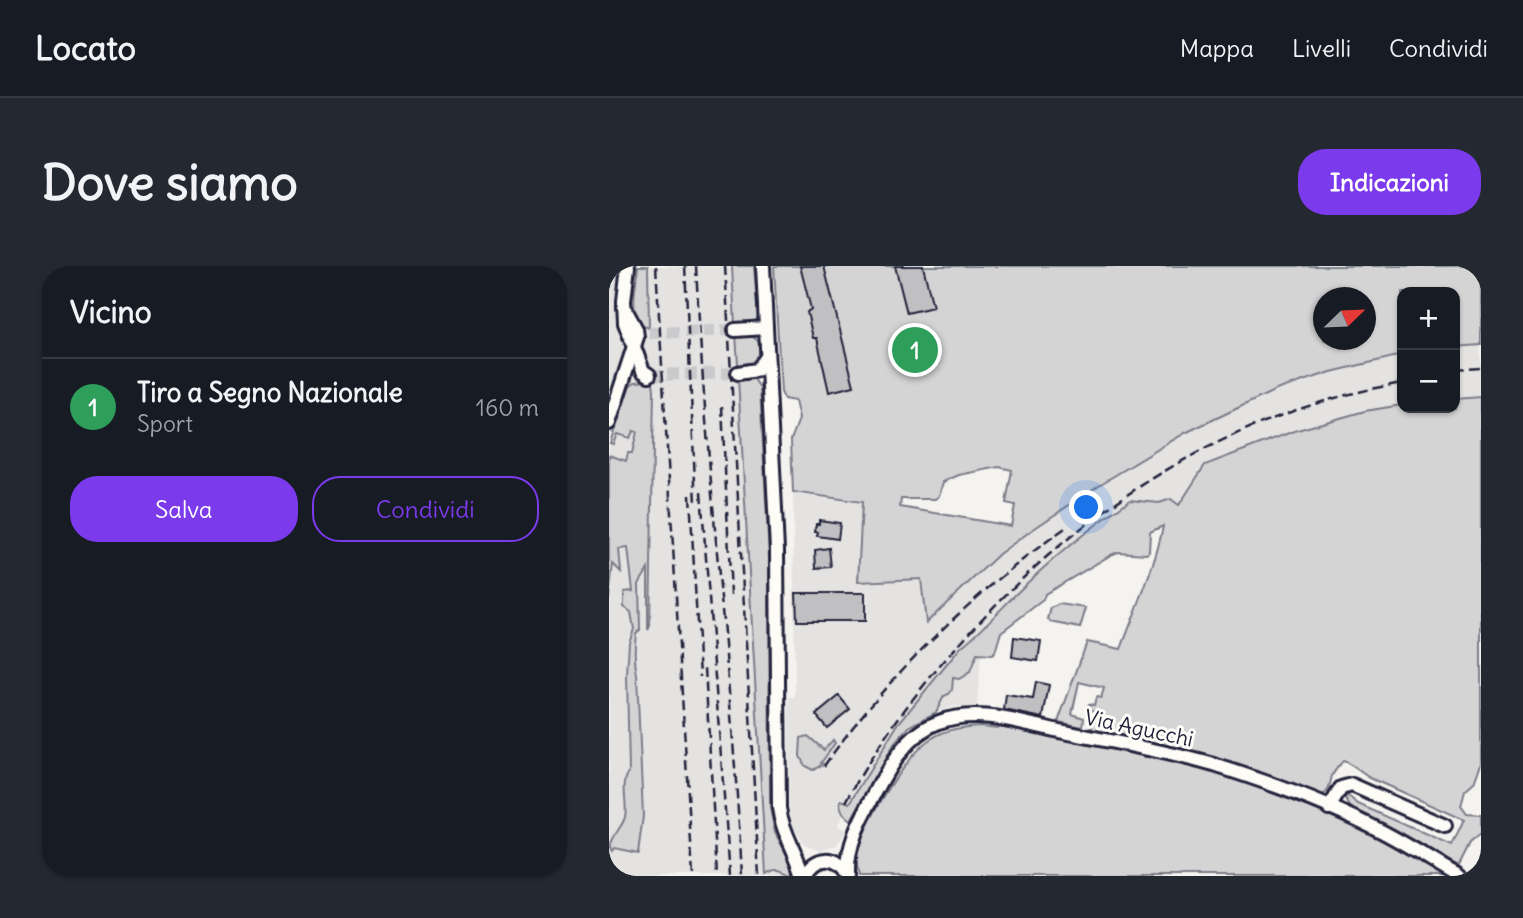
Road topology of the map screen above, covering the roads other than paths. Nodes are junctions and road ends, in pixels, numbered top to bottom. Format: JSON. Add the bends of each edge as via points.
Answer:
{"nodes":[{"id":1,"x":628,"y":266,"type":"edge"},
{"id":2,"x":763,"y":266,"type":"edge"},
{"id":3,"x":624,"y":307,"type":"junction"},
{"id":4,"x":766,"y":328,"type":"junction"},
{"id":5,"x":736,"y":330,"type":"tunnel mouth"},
{"id":6,"x":633,"y":349,"type":"junction"},
{"id":7,"x":767,"y":357,"type":"junction"},
{"id":8,"x":753,"y":372,"type":"junction"},
{"id":9,"x":738,"y":373,"type":"tunnel mouth"},
{"id":10,"x":769,"y":388,"type":"junction"},
{"id":11,"x":621,"y":391,"type":"junction"},
{"id":12,"x":609,"y":423,"type":"edge"},
{"id":13,"x":1329,"y":808,"type":"junction"},
{"id":14,"x":1445,"y":826,"type":"dead end"},
{"id":15,"x":851,"y":841,"type":"junction"},
{"id":16,"x":794,"y":847,"type":"junction"},
{"id":17,"x":823,"y":860,"type":"junction"},
{"id":18,"x":848,"y":875,"type":"edge"},
{"id":19,"x":804,"y":876,"type":"edge"},
{"id":20,"x":1459,"y":876,"type":"edge"}],
"edges":[{"from":1,"to":3,"type":"street"},
{"from":2,"to":4,"type":"street"},
{"from":3,"to":6,"type":"street"},
{"from":3,"to":6,"type":"street","via":[[643,331]]},
{"from":4,"to":5,"type":"street"},
{"from":4,"to":7,"type":"street"},
{"from":6,"to":11,"type":"street"},
{"from":6,"to":11,"type":"street","via":[[647,374],[631,378]]},
{"from":7,"to":8,"type":"street"},
{"from":7,"to":10,"type":"street"},
{"from":8,"to":9,"type":"street"},
{"from":8,"to":10,"type":"street"},
{"from":10,"to":16,"type":"street","via":[[777,551],[779,800],[784,830]]},
{"from":11,"to":12,"type":"street"},
{"from":13,"to":14,"type":"street","via":[[1341,788],[1352,785]]},
{"from":13,"to":15,"type":"street","name":"Via Agucchi","via":[[1199,761],[970,716],[940,722],[910,740],[886,774]]},
{"from":13,"to":20,"type":"street","name":"Via Agucchi","via":[[1389,835]]},
{"from":15,"to":17,"type":"street","name":"Via Agucchi"},
{"from":15,"to":18,"type":"street","name":"Via Agucchi"},
{"from":16,"to":17,"type":"street"},
{"from":16,"to":19,"type":"street"},
{"from":17,"to":18,"type":"street","via":[[840,864]]},
{"from":17,"to":19,"type":"street","name":"Via Agucchi"}]}
